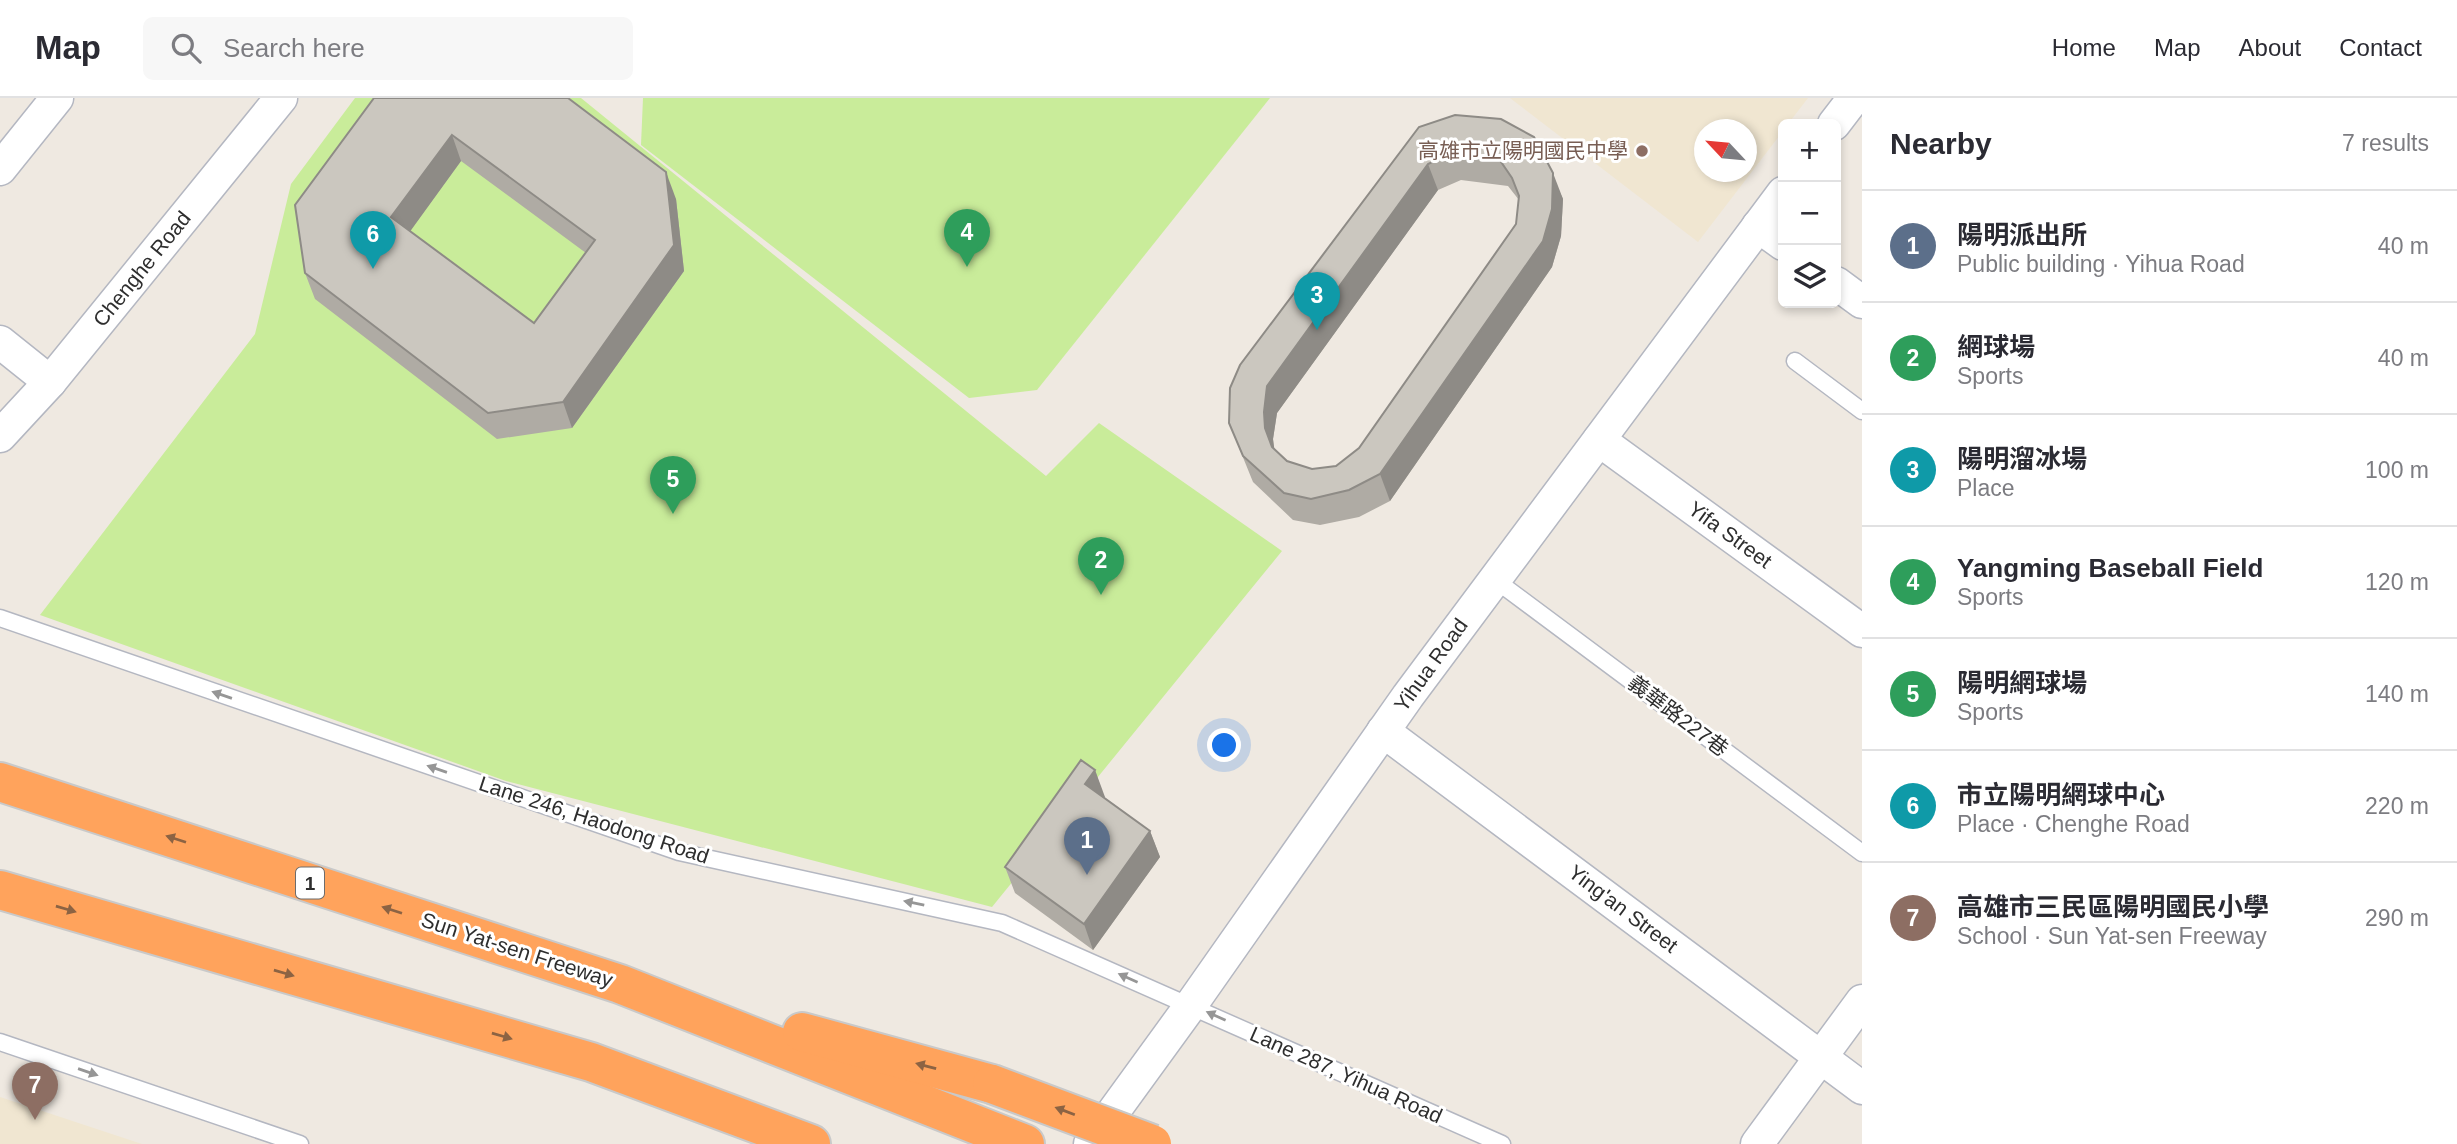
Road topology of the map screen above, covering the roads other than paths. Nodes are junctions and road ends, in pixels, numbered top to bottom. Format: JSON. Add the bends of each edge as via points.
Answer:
{"nodes":[{"id":1,"x":57,"y":98,"type":"edge"},
{"id":2,"x":281,"y":98,"type":"edge"},
{"id":3,"x":1854,"y":98,"type":"edge"},
{"id":4,"x":1838,"y":119,"type":"edge"},
{"id":5,"x":0,"y":169,"type":"edge"},
{"id":6,"x":1778,"y":210,"type":"edge"},
{"id":7,"x":1771,"y":235,"type":"edge"},
{"id":8,"x":1841,"y":287,"type":"edge"},
{"id":9,"x":1862,"y":302,"type":"edge"},
{"id":10,"x":0,"y":342,"type":"edge"},
{"id":11,"x":1795,"y":361,"type":"dead end"},
{"id":12,"x":50,"y":382,"type":"junction"},
{"id":13,"x":1862,"y":411,"type":"edge"},
{"id":14,"x":0,"y":436,"type":"edge"},
{"id":15,"x":1599,"y":440,"type":"junction"},
{"id":16,"x":1494,"y":579,"type":"junction"},
{"id":17,"x":0,"y":618,"type":"edge"},
{"id":18,"x":1862,"y":631,"type":"edge"},
{"id":19,"x":1383,"y":731,"type":"junction"},
{"id":20,"x":0,"y":782,"type":"edge"},
{"id":21,"x":1862,"y":853,"type":"edge"},
{"id":22,"x":0,"y":890,"type":"edge"},
{"id":23,"x":620,"y":984,"type":"junction"},
{"id":24,"x":1862,"y":1001,"type":"edge"},
{"id":25,"x":1191,"y":1005,"type":"junction"},
{"id":26,"x":0,"y":1042,"type":"edge"},
{"id":27,"x":1821,"y":1056,"type":"junction"},
{"id":28,"x":591,"y":1062,"type":"junction"},
{"id":29,"x":1862,"y":1088,"type":"edge"},
{"id":30,"x":300,"y":1144,"type":"edge"},
{"id":31,"x":750,"y":1144,"type":"edge"},
{"id":32,"x":811,"y":1144,"type":"edge"},
{"id":33,"x":1025,"y":1144,"type":"edge"},
{"id":34,"x":1090,"y":1144,"type":"edge"},
{"id":35,"x":1152,"y":1144,"type":"edge"},
{"id":36,"x":1502,"y":1144,"type":"edge"},
{"id":37,"x":1757,"y":1144,"type":"edge"}],
"edges":[{"from":1,"to":5,"type":"street"},
{"from":2,"to":12,"type":"street","name":"Chenghe Road"},
{"from":3,"to":4,"type":"street"},
{"from":6,"to":7,"type":"street","name":"Yihua Road"},
{"from":7,"to":15,"type":"street","name":"Yihua Road"},
{"from":8,"to":9,"type":"street"},
{"from":10,"to":12,"type":"street"},
{"from":11,"to":13,"type":"lane"},
{"from":12,"to":14,"type":"street","name":"Chenghe Road"},
{"from":15,"to":16,"type":"street","name":"Yihua Road"},
{"from":15,"to":18,"type":"street","name":"Yifa Street"},
{"from":16,"to":19,"type":"street","name":"Yihua Road"},
{"from":16,"to":21,"type":"lane","name":"義華路227巷"},
{"from":25,"to":17,"type":"lane","name":"Lane 246, Haodong Road","one_way":true,"via":[[1002,923],[680,852]]},
{"from":19,"to":25,"type":"street","name":"Yihua Road"},
{"from":19,"to":27,"type":"street","name":"Ying'an Street"},
{"from":23,"to":20,"type":"highway","name":"Sun Yat-sen Freeway","number":"1","one_way":true},
{"from":22,"to":28,"type":"highway","one_way":true},
{"from":23,"to":33,"type":"highway","name":"Sun Yat-sen Freeway","number":"1"},
{"from":35,"to":23,"type":"highway","one_way":true,"bridge":true,"via":[[992,1084]]},
{"from":24,"to":27,"type":"street"},
{"from":25,"to":34,"type":"street","name":"Yihua Road"},
{"from":36,"to":25,"type":"lane","name":"Lane 287, Yihua Road","one_way":true},
{"from":26,"to":30,"type":"lane","one_way":true},
{"from":27,"to":29,"type":"street","name":"Ying'an Street"},
{"from":27,"to":37,"type":"street"},
{"from":28,"to":31,"type":"highway"},
{"from":28,"to":32,"type":"highway"}]}
